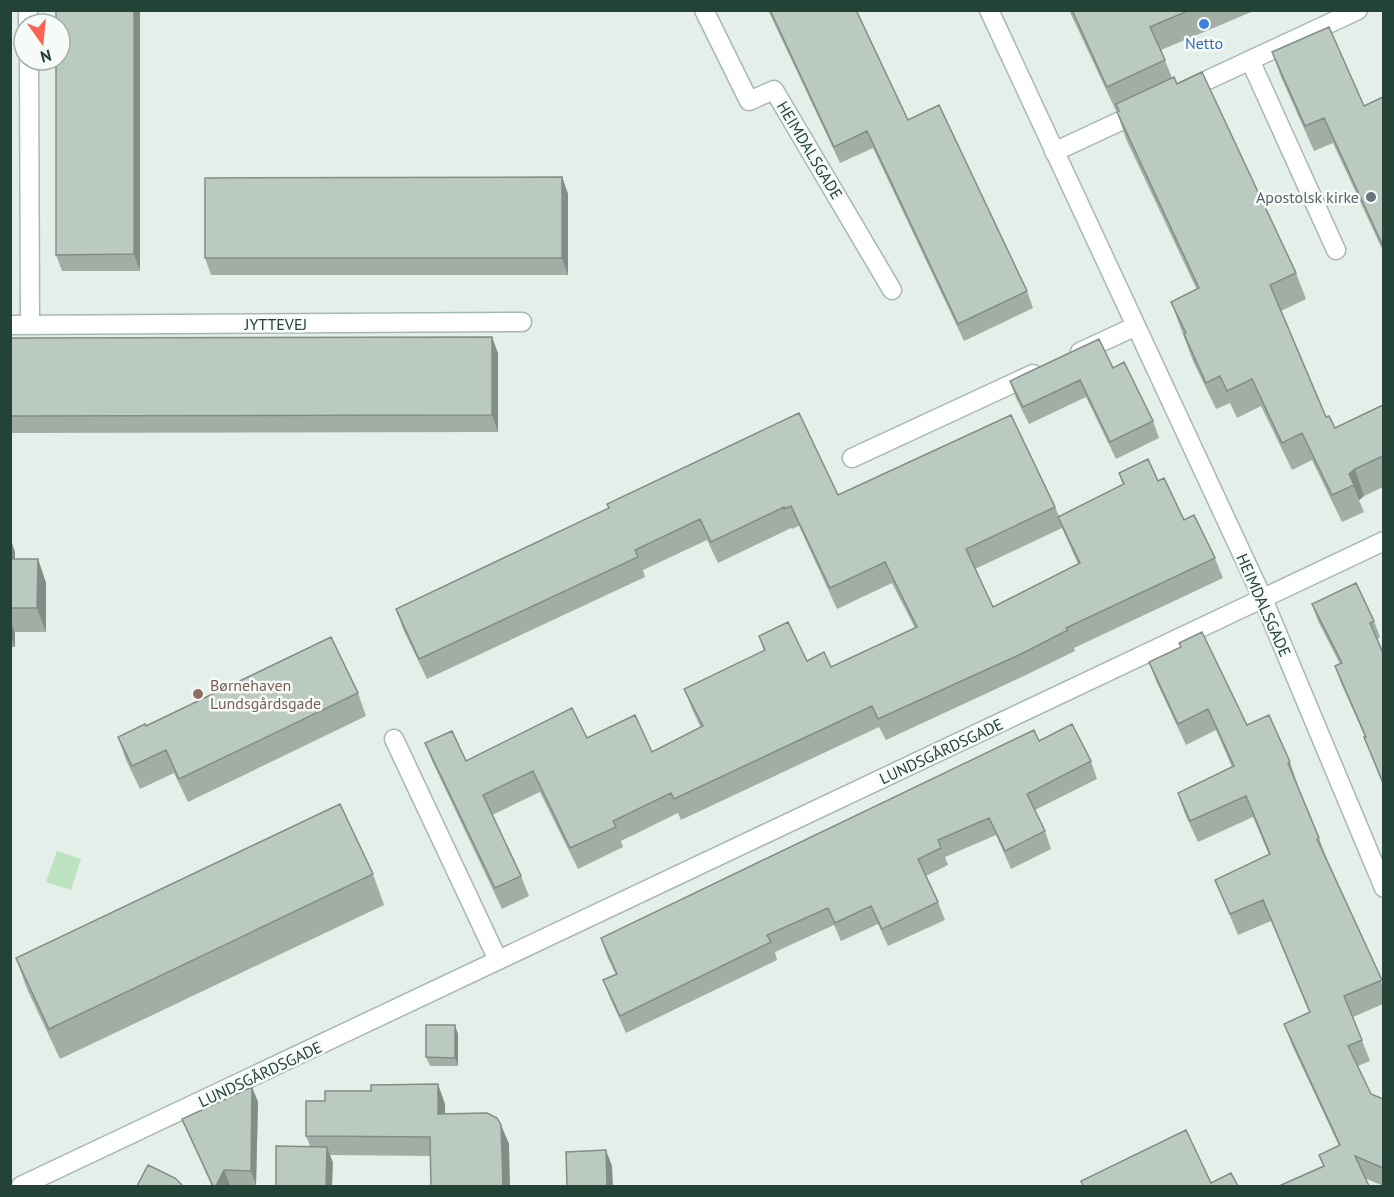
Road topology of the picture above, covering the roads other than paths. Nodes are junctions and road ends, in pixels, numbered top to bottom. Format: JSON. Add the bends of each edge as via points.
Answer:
{"nodes":[{"id":1,"x":704,"y":10,"type":"edge"},
{"id":2,"x":988,"y":10,"type":"edge"},
{"id":3,"x":1358,"y":10,"type":"edge"},
{"id":4,"x":1250,"y":60,"type":"junction"},
{"id":5,"x":29,"y":72,"type":"edge"},
{"id":6,"x":10,"y":135,"type":"edge"},
{"id":7,"x":29,"y":135,"type":"junction"},
{"id":8,"x":1054,"y":152,"type":"junction"},
{"id":9,"x":1336,"y":250,"type":"dead end"},
{"id":10,"x":892,"y":290,"type":"dead end"},
{"id":11,"x":522,"y":322,"type":"dead end"},
{"id":12,"x":10,"y":325,"type":"edge"},
{"id":13,"x":30,"y":325,"type":"junction"},
{"id":14,"x":1136,"y":326,"type":"junction"},
{"id":15,"x":852,"y":458,"type":"dead end"},
{"id":16,"x":1383,"y":541,"type":"edge"},
{"id":17,"x":1263,"y":599,"type":"junction"},
{"id":18,"x":394,"y":739,"type":"dead end"},
{"id":19,"x":1383,"y":888,"type":"edge"},
{"id":20,"x":498,"y":960,"type":"junction"},
{"id":21,"x":21,"y":1186,"type":"edge"}],
"edges":[{"from":1,"to":10,"type":"street","name":"HEIMDALSGADE","via":[[749,101],[774,90]]},
{"from":2,"to":8,"type":"street","name":"HEIMDALSGADE"},
{"from":3,"to":4,"type":"street"},
{"from":4,"to":8,"type":"street"},
{"from":4,"to":9,"type":"street"},
{"from":5,"to":7,"type":"street"},
{"from":6,"to":7,"type":"street"},
{"from":7,"to":13,"type":"street"},
{"from":8,"to":14,"type":"street","name":"HEIMDALSGADE"},
{"from":11,"to":13,"type":"street","name":"JYTTEVEJ"},
{"from":12,"to":13,"type":"street","name":"JYTTEVEJ"},
{"from":14,"to":15,"type":"street"},
{"from":14,"to":17,"type":"street","name":"HEIMDALSGADE"},
{"from":16,"to":17,"type":"street","name":"LUNDSGÅRDSGADE"},
{"from":17,"to":19,"type":"street","name":"HEIMDALSGADE"},
{"from":17,"to":20,"type":"street","name":"LUNDSGÅRDSGADE"},
{"from":18,"to":20,"type":"street"},
{"from":20,"to":21,"type":"street","name":"LUNDSGÅRDSGADE"}]}
